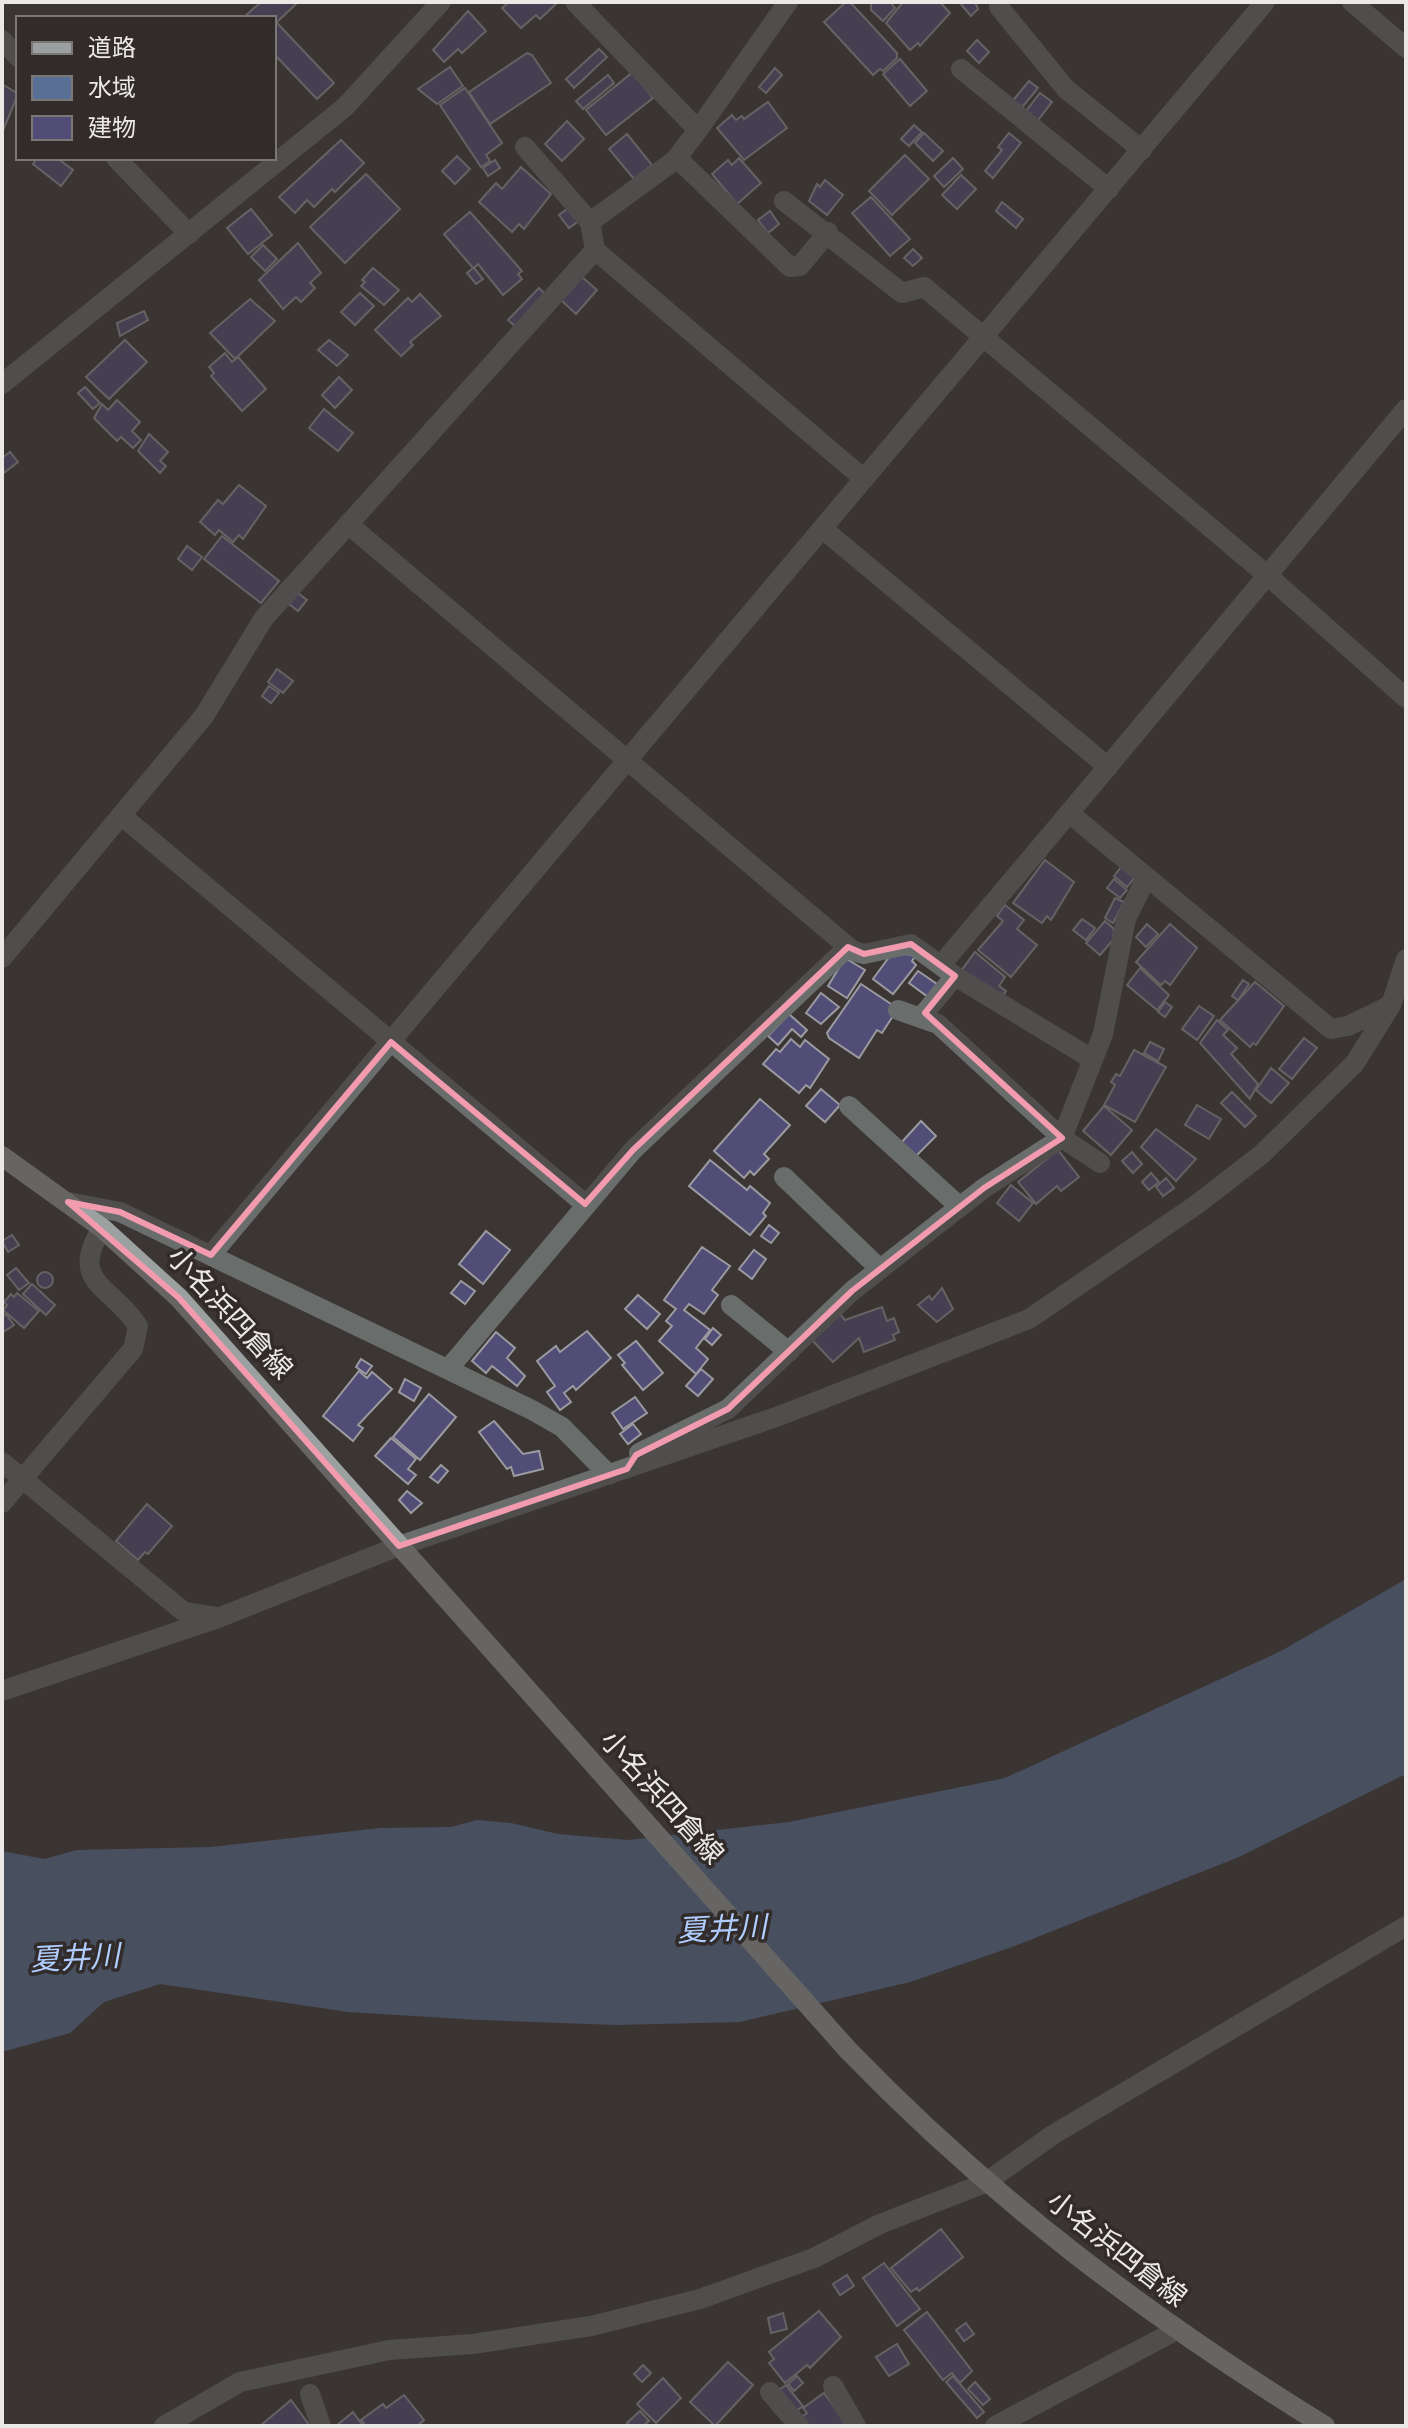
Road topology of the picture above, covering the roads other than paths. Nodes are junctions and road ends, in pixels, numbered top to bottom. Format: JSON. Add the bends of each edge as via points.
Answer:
{"nodes":[{"id":1,"x":441,"y":2,"type":"edge"},
{"id":2,"x":575,"y":2,"type":"edge"},
{"id":3,"x":788,"y":2,"type":"edge"},
{"id":4,"x":1265,"y":2,"type":"edge"},
{"id":5,"x":1352,"y":2,"type":"edge"},
{"id":6,"x":999,"y":7,"type":"dead end"},
{"id":7,"x":2,"y":40,"type":"edge"},
{"id":8,"x":1406,"y":48,"type":"edge"},
{"id":9,"x":16,"y":55,"type":"edge"},
{"id":10,"x":961,"y":69,"type":"dead end"},
{"id":11,"x":698,"y":130,"type":"junction"},
{"id":12,"x":525,"y":147,"type":"dead end"},
{"id":13,"x":1142,"y":150,"type":"junction"},
{"id":14,"x":677,"y":158,"type":"junction"},
{"id":15,"x":118,"y":160,"type":"edge"},
{"id":16,"x":1109,"y":189,"type":"junction"},
{"id":17,"x":784,"y":201,"type":"dead end"},
{"id":18,"x":590,"y":222,"type":"junction"},
{"id":19,"x":828,"y":232,"type":"junction"},
{"id":20,"x":189,"y":234,"type":"junction"},
{"id":21,"x":595,"y":250,"type":"junction"},
{"id":22,"x":984,"y":338,"type":"junction"},
{"id":23,"x":2,"y":384,"type":"edge"},
{"id":24,"x":1406,"y":409,"type":"edge"},
{"id":25,"x":864,"y":479,"type":"junction"},
{"id":26,"x":348,"y":524,"type":"junction"},
{"id":27,"x":823,"y":529,"type":"junction"},
{"id":28,"x":1267,"y":575,"type":"junction"},
{"id":29,"x":1406,"y":698,"type":"edge"},
{"id":30,"x":629,"y":759,"type":"junction"},
{"id":31,"x":1108,"y":767,"type":"junction"},
{"id":32,"x":1069,"y":813,"type":"junction"},
{"id":33,"x":122,"y":816,"type":"junction"},
{"id":34,"x":1146,"y":878,"type":"junction"},
{"id":35,"x":848,"y":947,"type":"junction"},
{"id":36,"x":2,"y":958,"type":"edge"},
{"id":37,"x":1406,"y":959,"type":"edge"},
{"id":38,"x":948,"y":970,"type":"junction"},
{"id":39,"x":1391,"y":1005,"type":"junction"},
{"id":40,"x":898,"y":1010,"type":"dead end"},
{"id":41,"x":922,"y":1016,"type":"junction"},
{"id":42,"x":391,"y":1042,"type":"junction"},
{"id":43,"x":1092,"y":1059,"type":"junction"},
{"id":44,"x":849,"y":1106,"type":"dead end"},
{"id":45,"x":1062,"y":1138,"type":"junction"},
{"id":46,"x":2,"y":1156,"type":"edge"},
{"id":47,"x":1100,"y":1163,"type":"dead end"},
{"id":48,"x":784,"y":1177,"type":"dead end"},
{"id":49,"x":68,"y":1202,"type":"junction"},
{"id":50,"x":585,"y":1204,"type":"junction"},
{"id":51,"x":960,"y":1207,"type":"junction"},
{"id":52,"x":102,"y":1228,"type":"junction"},
{"id":53,"x":211,"y":1255,"type":"junction"},
{"id":54,"x":880,"y":1269,"type":"junction"},
{"id":55,"x":731,"y":1305,"type":"dead end"},
{"id":56,"x":789,"y":1352,"type":"junction"},
{"id":57,"x":449,"y":1368,"type":"junction"},
{"id":58,"x":2,"y":1462,"type":"edge"},
{"id":59,"x":618,"y":1472,"type":"junction"},
{"id":60,"x":22,"y":1479,"type":"junction"},
{"id":61,"x":2,"y":1503,"type":"edge"},
{"id":62,"x":405,"y":1553,"type":"junction"},
{"id":63,"x":218,"y":1618,"type":"junction"},
{"id":64,"x":2,"y":1691,"type":"edge"},
{"id":65,"x":1406,"y":1926,"type":"edge"},
{"id":66,"x":979,"y":2177,"type":"junction"},
{"id":67,"x":1175,"y":2331,"type":"junction"},
{"id":68,"x":833,"y":2386,"type":"dead end"},
{"id":69,"x":770,"y":2392,"type":"dead end"},
{"id":70,"x":310,"y":2394,"type":"dead end"},
{"id":71,"x":164,"y":2426,"type":"edge"},
{"id":72,"x":321,"y":2426,"type":"edge"},
{"id":73,"x":799,"y":2426,"type":"edge"},
{"id":74,"x":856,"y":2426,"type":"edge"},
{"id":75,"x":995,"y":2426,"type":"edge"},
{"id":76,"x":1325,"y":2426,"type":"edge"}],
"edges":[{"from":1,"to":20,"type":"street","via":[[345,107]]},
{"from":2,"to":11,"type":"street"},
{"from":3,"to":11,"type":"street"},
{"from":4,"to":13,"type":"street"},
{"from":5,"to":8,"type":"street"},
{"from":6,"to":13,"type":"street","via":[[1066,89]]},
{"from":7,"to":9,"type":"street"},
{"from":10,"to":16,"type":"street"},
{"from":11,"to":14,"type":"street"},
{"from":12,"to":18,"type":"street"},
{"from":13,"to":16,"type":"street"},
{"from":14,"to":18,"type":"street"},
{"from":14,"to":19,"type":"street","via":[[790,267],[800,266]]},
{"from":15,"to":20,"type":"street"},
{"from":16,"to":22,"type":"street"},
{"from":17,"to":19,"type":"street"},
{"from":18,"to":21,"type":"street"},
{"from":19,"to":22,"type":"street","via":[[902,293],[924,287]]},
{"from":20,"to":23,"type":"street"},
{"from":21,"to":25,"type":"street"},
{"from":21,"to":26,"type":"street"},
{"from":22,"to":25,"type":"street"},
{"from":22,"to":28,"type":"street"},
{"from":24,"to":28,"type":"street"},
{"from":25,"to":27,"type":"street"},
{"from":26,"to":30,"type":"street"},
{"from":26,"to":33,"type":"street","via":[[264,618],[204,716]]},
{"from":27,"to":30,"type":"street"},
{"from":27,"to":31,"type":"street"},
{"from":28,"to":29,"type":"street"},
{"from":28,"to":31,"type":"street"},
{"from":30,"to":35,"type":"street"},
{"from":30,"to":42,"type":"street"},
{"from":31,"to":32,"type":"street"},
{"from":32,"to":34,"type":"street"},
{"from":32,"to":38,"type":"street"},
{"from":33,"to":36,"type":"street"},
{"from":33,"to":42,"type":"street"},
{"from":34,"to":39,"type":"street","via":[[1331,1029]]},
{"from":34,"to":43,"type":"street","via":[[1126,919],[1103,1034]]},
{"from":35,"to":38,"type":"street","via":[[864,954],[911,944]]},
{"from":35,"to":50,"type":"street","via":[[633,1150]]},
{"from":37,"to":39,"type":"street"},
{"from":38,"to":41,"type":"street"},
{"from":38,"to":43,"type":"street"},
{"from":39,"to":59,"type":"street","via":[[1355,1063],[1262,1154],[1029,1319]]},
{"from":40,"to":41,"type":"street"},
{"from":41,"to":45,"type":"street","via":[[938,1024]]},
{"from":42,"to":50,"type":"street"},
{"from":42,"to":53,"type":"street"},
{"from":43,"to":45,"type":"street"},
{"from":44,"to":51,"type":"street"},
{"from":45,"to":47,"type":"street"},
{"from":45,"to":51,"type":"street"},
{"from":46,"to":49,"type":"main road","name":"小名浜四倉線"},
{"from":48,"to":54,"type":"street"},
{"from":49,"to":52,"type":"main road","name":"小名浜四倉線"},
{"from":49,"to":53,"type":"street","via":[[120,1212]]},
{"from":50,"to":57,"type":"street"},
{"from":51,"to":54,"type":"street"},
{"from":52,"to":60,"type":"street","via":[[87,1252],[89,1270],[138,1326],[133,1349]]},
{"from":52,"to":62,"type":"main road","name":"小名浜四倉線","via":[[179,1298]]},
{"from":53,"to":57,"type":"street"},
{"from":54,"to":56,"type":"street"},
{"from":55,"to":56,"type":"street"},
{"from":56,"to":59,"type":"street","via":[[728,1409],[636,1455]]},
{"from":57,"to":59,"type":"street","via":[[562,1427]]},
{"from":58,"to":60,"type":"street"},
{"from":59,"to":62,"type":"street"},
{"from":60,"to":61,"type":"street"},
{"from":60,"to":63,"type":"street","via":[[184,1612]]},
{"from":62,"to":63,"type":"street"},
{"from":62,"to":66,"type":"main road","name":"小名浜四倉線","via":[[848,2050]]},
{"from":63,"to":64,"type":"street"},
{"from":65,"to":66,"type":"street"},
{"from":66,"to":67,"type":"main road","name":"小名浜四倉線"},
{"from":66,"to":71,"type":"street","via":[[814,2258],[700,2299],[591,2326],[389,2350],[240,2382]]},
{"from":67,"to":75,"type":"street"},
{"from":67,"to":76,"type":"main road","name":"小名浜四倉線"},
{"from":68,"to":74,"type":"street"},
{"from":69,"to":73,"type":"street"},
{"from":70,"to":72,"type":"street"}]}
